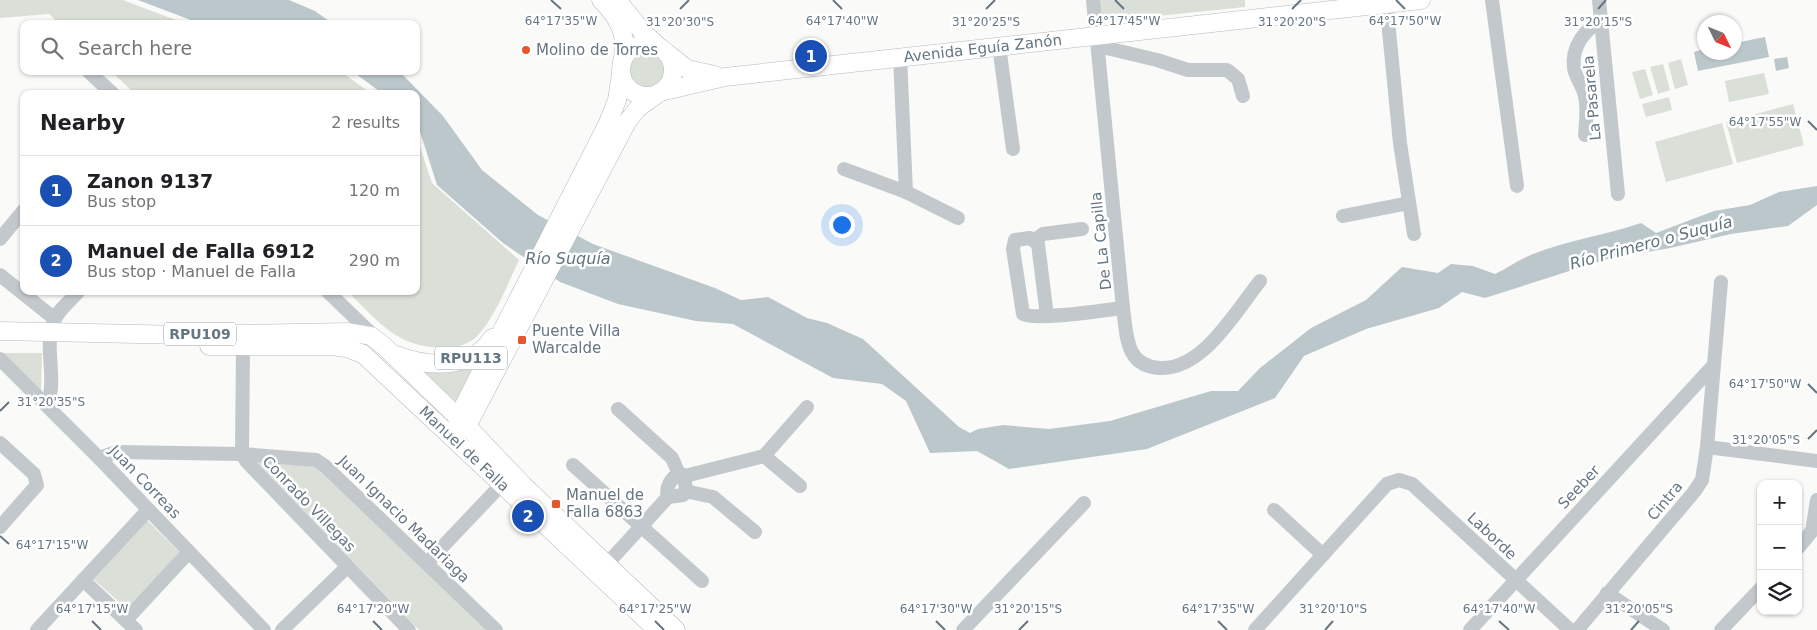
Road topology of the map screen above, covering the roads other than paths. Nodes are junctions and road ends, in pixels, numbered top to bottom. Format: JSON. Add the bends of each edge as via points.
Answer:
{"nodes":[{"id":1,"x":602,"y":0,"type":"edge"},
{"id":2,"x":617,"y":0,"type":"edge"},
{"id":3,"x":1093,"y":0,"type":"edge"},
{"id":4,"x":1421,"y":0,"type":"edge"},
{"id":5,"x":1492,"y":0,"type":"edge"},
{"id":6,"x":1599,"y":0,"type":"edge"},
{"id":7,"x":1386,"y":2,"type":"edge"},
{"id":8,"x":1601,"y":21,"type":"junction"},
{"id":9,"x":1097,"y":40,"type":"junction"},
{"id":10,"x":1000,"y":46,"type":"junction"},
{"id":11,"x":662,"y":50,"type":"junction"},
{"id":12,"x":900,"y":57,"type":"junction"},
{"id":13,"x":621,"y":69,"type":"junction"},
{"id":14,"x":92,"y":75,"type":"edge"},
{"id":15,"x":725,"y":77,"type":"junction"},
{"id":16,"x":109,"y":90,"type":"edge"},
{"id":17,"x":658,"y":94,"type":"junction"},
{"id":18,"x":1243,"y":96,"type":"dead end"},
{"id":19,"x":1585,"y":135,"type":"dead end"},
{"id":20,"x":1013,"y":149,"type":"dead end"},
{"id":21,"x":844,"y":169,"type":"dead end"},
{"id":22,"x":585,"y":184,"type":"junction"},
{"id":23,"x":1517,"y":186,"type":"dead end"},
{"id":24,"x":906,"y":192,"type":"junction"},
{"id":25,"x":1618,"y":194,"type":"dead end"},
{"id":26,"x":1409,"y":203,"type":"junction"},
{"id":27,"x":20,"y":215,"type":"edge"},
{"id":28,"x":1343,"y":216,"type":"dead end"},
{"id":29,"x":958,"y":218,"type":"dead end"},
{"id":30,"x":1082,"y":229,"type":"dead end"},
{"id":31,"x":1414,"y":234,"type":"dead end"},
{"id":32,"x":0,"y":239,"type":"edge"},
{"id":33,"x":1035,"y":240,"type":"junction"},
{"id":34,"x":0,"y":274,"type":"edge"},
{"id":35,"x":1260,"y":281,"type":"dead end"},
{"id":36,"x":1721,"y":282,"type":"dead end"},
{"id":37,"x":528,"y":290,"type":"junction"},
{"id":38,"x":76,"y":295,"type":"edge"},
{"id":39,"x":331,"y":295,"type":"edge"},
{"id":40,"x":1124,"y":308,"type":"junction"},
{"id":41,"x":348,"y":310,"type":"junction"},
{"id":42,"x":1047,"y":316,"type":"junction"},
{"id":43,"x":0,"y":331,"type":"edge"},
{"id":44,"x":52,"y":332,"type":"junction"},
{"id":45,"x":348,"y":332,"type":"junction"},
{"id":46,"x":0,"y":342,"type":"edge"},
{"id":47,"x":242,"y":346,"type":"junction"},
{"id":48,"x":388,"y":350,"type":"junction"},
{"id":49,"x":358,"y":351,"type":"junction"},
{"id":50,"x":0,"y":359,"type":"edge"},
{"id":51,"x":1713,"y":366,"type":"junction"},
{"id":52,"x":47,"y":405,"type":"junction"},
{"id":53,"x":807,"y":407,"type":"dead end"},
{"id":54,"x":618,"y":409,"type":"dead end"},
{"id":55,"x":461,"y":424,"type":"junction"},
{"id":56,"x":0,"y":443,"type":"edge"},
{"id":57,"x":1707,"y":446,"type":"junction"},
{"id":58,"x":242,"y":454,"type":"junction"},
{"id":59,"x":764,"y":456,"type":"junction"},
{"id":60,"x":99,"y":458,"type":"junction"},
{"id":61,"x":1817,"y":461,"type":"edge"},
{"id":62,"x":573,"y":465,"type":"dead end"},
{"id":63,"x":682,"y":475,"type":"junction"},
{"id":64,"x":498,"y":480,"type":"junction"},
{"id":65,"x":800,"y":486,"type":"dead end"},
{"id":66,"x":686,"y":492,"type":"junction"},
{"id":67,"x":668,"y":498,"type":"junction"},
{"id":68,"x":1817,"y":500,"type":"edge"},
{"id":69,"x":1084,"y":503,"type":"dead end"},
{"id":70,"x":148,"y":510,"type":"junction"},
{"id":71,"x":1274,"y":510,"type":"dead end"},
{"id":72,"x":641,"y":526,"type":"junction"},
{"id":73,"x":0,"y":527,"type":"edge"},
{"id":74,"x":755,"y":532,"type":"dead end"},
{"id":75,"x":1802,"y":543,"type":"edge"},
{"id":76,"x":189,"y":552,"type":"junction"},
{"id":77,"x":1323,"y":555,"type":"junction"},
{"id":78,"x":427,"y":563,"type":"junction"},
{"id":79,"x":607,"y":564,"type":"junction"},
{"id":80,"x":347,"y":567,"type":"junction"},
{"id":81,"x":83,"y":580,"type":"junction"},
{"id":82,"x":1516,"y":580,"type":"junction"},
{"id":83,"x":702,"y":581,"type":"dead end"},
{"id":84,"x":1757,"y":592,"type":"edge"},
{"id":85,"x":1607,"y":594,"type":"junction"},
{"id":86,"x":131,"y":625,"type":"edge"},
{"id":87,"x":37,"y":630,"type":"edge"},
{"id":88,"x":264,"y":630,"type":"edge"},
{"id":89,"x":282,"y":630,"type":"edge"},
{"id":90,"x":409,"y":630,"type":"edge"},
{"id":91,"x":496,"y":630,"type":"edge"},
{"id":92,"x":657,"y":630,"type":"edge"},
{"id":93,"x":676,"y":630,"type":"edge"},
{"id":94,"x":963,"y":630,"type":"edge"},
{"id":95,"x":1254,"y":630,"type":"edge"},
{"id":96,"x":1470,"y":630,"type":"edge"},
{"id":97,"x":1570,"y":630,"type":"edge"},
{"id":98,"x":1577,"y":630,"type":"edge"},
{"id":99,"x":1663,"y":630,"type":"edge"},
{"id":100,"x":1721,"y":630,"type":"edge"}],
"edges":[{"from":1,"to":13,"type":"main road","number":"RPU113","via":[[621,26],[625,42]]},
{"from":2,"to":11,"type":"main road"},
{"from":3,"to":9,"type":"street","name":"De La Capilla"},
{"from":4,"to":7,"type":"main road","name":"Avenida Eguía Zanón"},
{"from":5,"to":23,"type":"street"},
{"from":6,"to":8,"type":"street","name":"La Pasarela"},
{"from":7,"to":9,"type":"main road","name":"Avenida Eguía Zanón"},
{"from":7,"to":26,"type":"street"},
{"from":8,"to":19,"type":"street","via":[[1583,34],[1574,62],[1585,96]]},
{"from":8,"to":25,"type":"street","name":"La Pasarela"},
{"from":9,"to":10,"type":"main road","name":"Avenida Eguía Zanón"},
{"from":9,"to":18,"type":"street","via":[[1188,70],[1227,70],[1238,79]]},
{"from":9,"to":40,"type":"street","name":"De La Capilla"},
{"from":10,"to":12,"type":"main road","name":"Avenida Eguía Zanón"},
{"from":10,"to":20,"type":"street"},
{"from":11,"to":13,"type":"main road","via":[[648,44],[636,46],[627,53]]},
{"from":11,"to":15,"type":"main road","name":"Avenida Eguía Zanón","via":[[687,69]]},
{"from":11,"to":17,"type":"main road","number":"RPU113","via":[[671,60],[673,74],[668,86]]},
{"from":12,"to":15,"type":"main road","name":"Avenida Eguía Zanón"},
{"from":12,"to":24,"type":"street"},
{"from":13,"to":17,"type":"main road","via":[[626,86],[635,94],[647,97]]},
{"from":13,"to":22,"type":"main road","number":"RPU113","via":[[612,115]]},
{"from":14,"to":16,"type":"street"},
{"from":15,"to":17,"type":"main road","name":"Avenida Eguía Zanón"},
{"from":17,"to":22,"type":"main road","number":"RPU113","via":[[630,116]]},
{"from":21,"to":24,"type":"street"},
{"from":22,"to":37,"type":"main road","number":"RPU113"},
{"from":24,"to":29,"type":"street"},
{"from":26,"to":28,"type":"street"},
{"from":26,"to":31,"type":"street"},
{"from":27,"to":32,"type":"street"},
{"from":30,"to":33,"type":"street","via":[[1043,234]]},
{"from":33,"to":42,"type":"street"},
{"from":33,"to":42,"type":"street","via":[[1023,237],[1015,240],[1013,249],[1023,314],[1028,317]]},
{"from":34,"to":44,"type":"street"},
{"from":35,"to":40,"type":"street","name":"De La Capilla","via":[[1208,346],[1189,362],[1174,368],[1150,367],[1139,362],[1131,352]]},
{"from":36,"to":51,"type":"street","name":"Cintra"},
{"from":37,"to":48,"type":"main road","number":"RPU113","via":[[510,304],[485,348],[474,358],[430,363],[405,358]]},
{"from":37,"to":55,"type":"main road","number":"RPU113"},
{"from":38,"to":44,"type":"street"},
{"from":39,"to":41,"type":"street","name":"Manuel de Falla"},
{"from":40,"to":42,"type":"street"},
{"from":41,"to":45,"type":"street"},
{"from":41,"to":48,"type":"street","name":"Manuel de Falla"},
{"from":43,"to":44,"type":"main road","number":"RPU109"},
{"from":44,"to":45,"type":"main road","number":"RPU109"},
{"from":44,"to":46,"type":"main road","number":"RPU109"},
{"from":44,"to":47,"type":"main road","number":"RPU109"},
{"from":44,"to":52,"type":"street","via":[[51,390]]},
{"from":45,"to":48,"type":"main road","name":"Manuel de Falla","number":"RPU109","via":[[371,336]]},
{"from":47,"to":49,"type":"main road","number":"RPU109","via":[[331,346]]},
{"from":47,"to":58,"type":"street","name":"Conrado Villegas"},
{"from":48,"to":55,"type":"main road","name":"Manuel de Falla","number":"RPU109"},
{"from":49,"to":55,"type":"main road","via":[[371,351]]},
{"from":49,"to":64,"type":"main road","name":"Manuel de Falla","number":"RPU109","via":[[375,362]]},
{"from":50,"to":52,"type":"street","name":"Juan Correas"},
{"from":51,"to":57,"type":"street","name":"Cintra"},
{"from":51,"to":82,"type":"street","name":"Seeber"},
{"from":52,"to":60,"type":"street","name":"Juan Correas"},
{"from":53,"to":59,"type":"street"},
{"from":54,"to":63,"type":"street","via":[[672,458]]},
{"from":55,"to":64,"type":"main road"},
{"from":55,"to":79,"type":"main road","name":"Manuel de Falla","number":"RPU109"},
{"from":56,"to":73,"type":"street","via":[[34,474],[37,485]]},
{"from":57,"to":61,"type":"street"},
{"from":57,"to":85,"type":"street","name":"Cintra","via":[[1699,486]]},
{"from":58,"to":60,"type":"street","name":"Juan Ignacio Madariaga","via":[[117,452]]},
{"from":58,"to":78,"type":"street","name":"Juan Ignacio Madariaga","via":[[316,460]]},
{"from":58,"to":80,"type":"street","name":"Conrado Villegas"},
{"from":59,"to":63,"type":"street"},
{"from":59,"to":65,"type":"street"},
{"from":60,"to":70,"type":"street","name":"Juan Correas"},
{"from":62,"to":72,"type":"street"},
{"from":63,"to":66,"type":"street"},
{"from":63,"to":67,"type":"street","via":[[672,478]]},
{"from":64,"to":78,"type":"street"},
{"from":64,"to":92,"type":"main road","name":"Manuel de Falla","number":"RPU109"},
{"from":66,"to":67,"type":"street"},
{"from":66,"to":74,"type":"street","via":[[713,497]]},
{"from":67,"to":72,"type":"street"},
{"from":68,"to":75,"type":"street","via":[[1812,531]]},
{"from":69,"to":94,"type":"street"},
{"from":70,"to":76,"type":"street","name":"Juan Correas"},
{"from":70,"to":81,"type":"street"},
{"from":71,"to":77,"type":"street"},
{"from":72,"to":79,"type":"street"},
{"from":72,"to":83,"type":"street"},
{"from":76,"to":86,"type":"street"},
{"from":76,"to":88,"type":"street","name":"Juan Correas"},
{"from":77,"to":82,"type":"street","name":"Laborde","via":[[1387,484],[1399,480],[1412,484]]},
{"from":77,"to":95,"type":"street"},
{"from":78,"to":91,"type":"street","name":"Juan Ignacio Madariaga"},
{"from":79,"to":93,"type":"main road","name":"Manuel de Falla","number":"RPU109"},
{"from":80,"to":89,"type":"street"},
{"from":80,"to":90,"type":"street","name":"Conrado Villegas"},
{"from":81,"to":86,"type":"street"},
{"from":81,"to":87,"type":"street"},
{"from":82,"to":96,"type":"street","name":"Seeber"},
{"from":82,"to":97,"type":"street","name":"Laborde"},
{"from":84,"to":100,"type":"street"},
{"from":85,"to":98,"type":"street","name":"Cintra"},
{"from":85,"to":99,"type":"street"}]}
